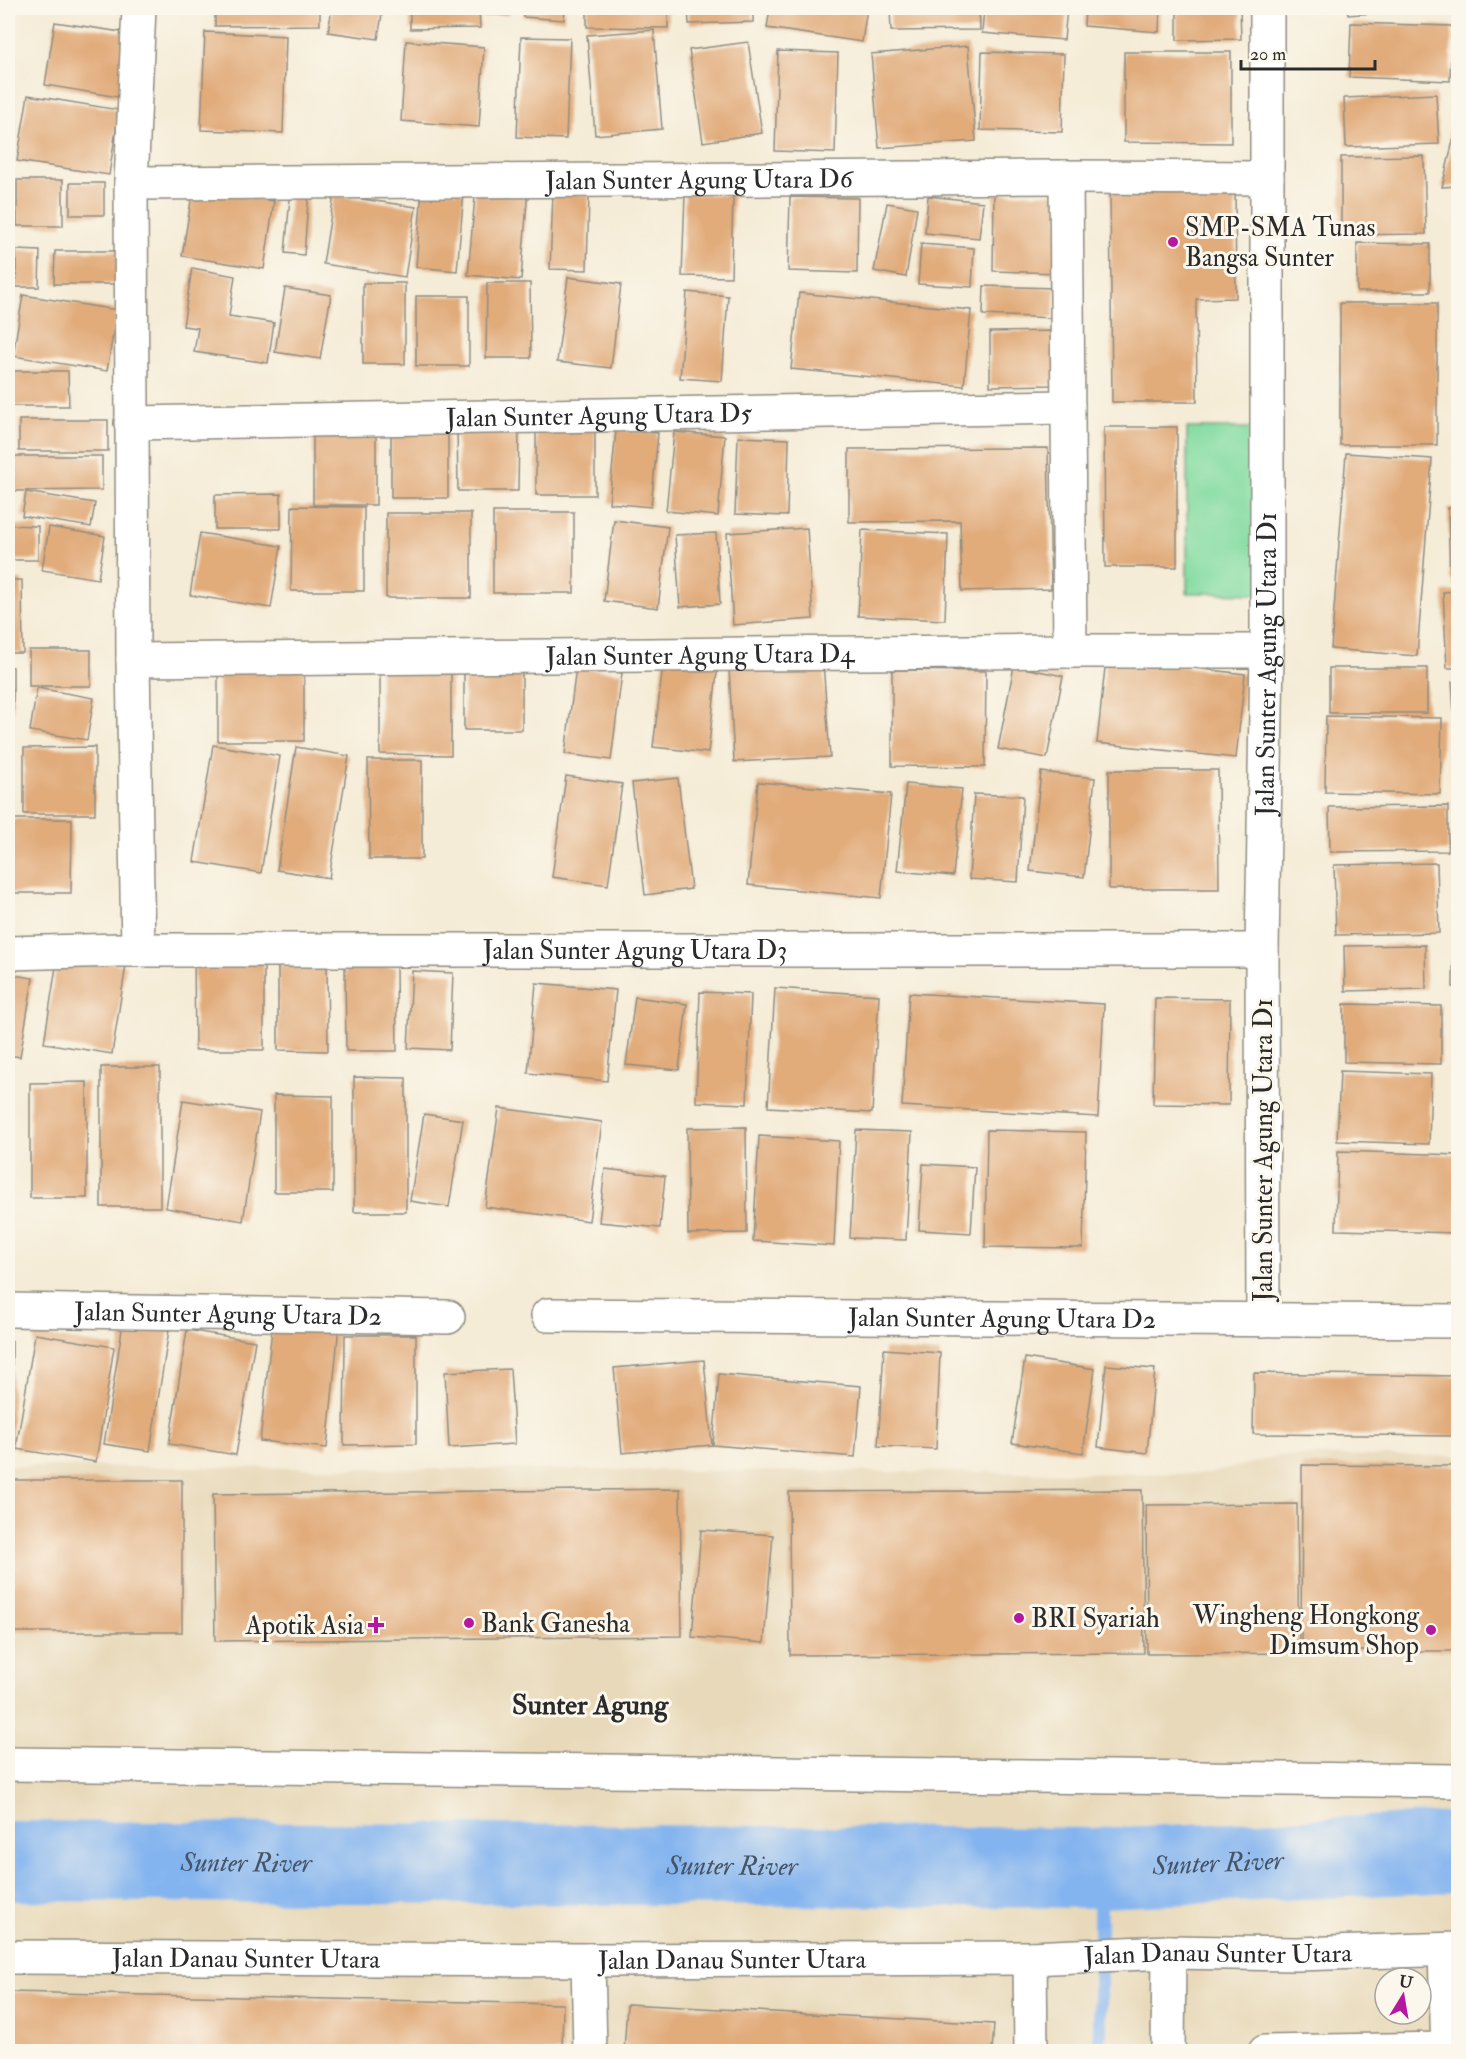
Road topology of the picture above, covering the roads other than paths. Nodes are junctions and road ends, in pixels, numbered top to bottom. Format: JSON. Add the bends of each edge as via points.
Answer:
{"nodes":[{"id":1,"x":139,"y":8,"type":"edge"},
{"id":2,"x":1267,"y":8,"type":"edge"},
{"id":3,"x":1066,"y":177,"type":"junction"},
{"id":4,"x":1266,"y":178,"type":"junction"},
{"id":5,"x":131,"y":183,"type":"junction"},
{"id":6,"x":1068,"y":407,"type":"junction"},
{"id":7,"x":131,"y":423,"type":"junction"},
{"id":8,"x":1070,"y":651,"type":"junction"},
{"id":9,"x":1267,"y":651,"type":"junction"},
{"id":10,"x":133,"y":660,"type":"junction"},
{"id":11,"x":138,"y":950,"type":"junction"},
{"id":12,"x":1262,"y":950,"type":"junction"},
{"id":13,"x":8,"y":953,"type":"edge"},
{"id":14,"x":8,"y":1310,"type":"edge"},
{"id":15,"x":548,"y":1315,"type":"dead end"},
{"id":16,"x":448,"y":1317,"type":"dead end"},
{"id":17,"x":1263,"y":1320,"type":"junction"},
{"id":18,"x":1458,"y":1322,"type":"edge"},
{"id":19,"x":8,"y":1764,"type":"edge"},
{"id":20,"x":1458,"y":1781,"type":"edge"},
{"id":21,"x":1452,"y":1949,"type":"edge"},
{"id":22,"x":1169,"y":1952,"type":"junction"},
{"id":23,"x":8,"y":1957,"type":"edge"},
{"id":24,"x":1038,"y":1958,"type":"junction"},
{"id":25,"x":588,"y":1960,"type":"junction"},
{"id":26,"x":1448,"y":2050,"type":"edge"},
{"id":27,"x":590,"y":2052,"type":"edge"},
{"id":28,"x":1031,"y":2052,"type":"edge"},
{"id":29,"x":1168,"y":2052,"type":"edge"},
{"id":30,"x":1265,"y":2052,"type":"edge"}],
"edges":[{"from":1,"to":5,"type":"street"},
{"from":2,"to":4,"type":"street","name":"Jalan Sunter Agung Utara D1"},
{"from":3,"to":4,"type":"street","name":"Jalan Sunter Agung Utara D6"},
{"from":3,"to":5,"type":"street","name":"Jalan Sunter Agung Utara D6"},
{"from":3,"to":6,"type":"street"},
{"from":4,"to":9,"type":"street","name":"Jalan Sunter Agung Utara D1"},
{"from":5,"to":7,"type":"street"},
{"from":6,"to":7,"type":"street","name":"Jalan Sunter Agung Utara D5"},
{"from":6,"to":8,"type":"street"},
{"from":7,"to":10,"type":"street"},
{"from":8,"to":9,"type":"street","name":"Jalan Sunter Agung Utara D4"},
{"from":8,"to":10,"type":"street","name":"Jalan Sunter Agung Utara D4"},
{"from":9,"to":12,"type":"street","name":"Jalan Sunter Agung Utara D1"},
{"from":10,"to":11,"type":"street"},
{"from":11,"to":12,"type":"street","name":"Jalan Sunter Agung Utara D3"},
{"from":11,"to":13,"type":"street","name":"Jalan Sunter Agung Utara D3"},
{"from":12,"to":17,"type":"street","name":"Jalan Sunter Agung Utara D1"},
{"from":14,"to":16,"type":"street","name":"Jalan Sunter Agung Utara D2"},
{"from":15,"to":17,"type":"street","name":"Jalan Sunter Agung Utara D2"},
{"from":17,"to":18,"type":"street","name":"Jalan Sunter Agung Utara D2"},
{"from":19,"to":20,"type":"street"},
{"from":21,"to":22,"type":"street","name":"Jalan Danau Sunter Utara","via":[[1297,1954]]},
{"from":21,"to":26,"type":"street"},
{"from":22,"to":24,"type":"street","name":"Jalan Danau Sunter Utara"},
{"from":22,"to":29,"type":"street"},
{"from":23,"to":25,"type":"street","name":"Jalan Danau Sunter Utara"},
{"from":24,"to":25,"type":"street","name":"Jalan Danau Sunter Utara"},
{"from":24,"to":28,"type":"street"},
{"from":25,"to":27,"type":"street"},
{"from":26,"to":30,"type":"street"}]}
